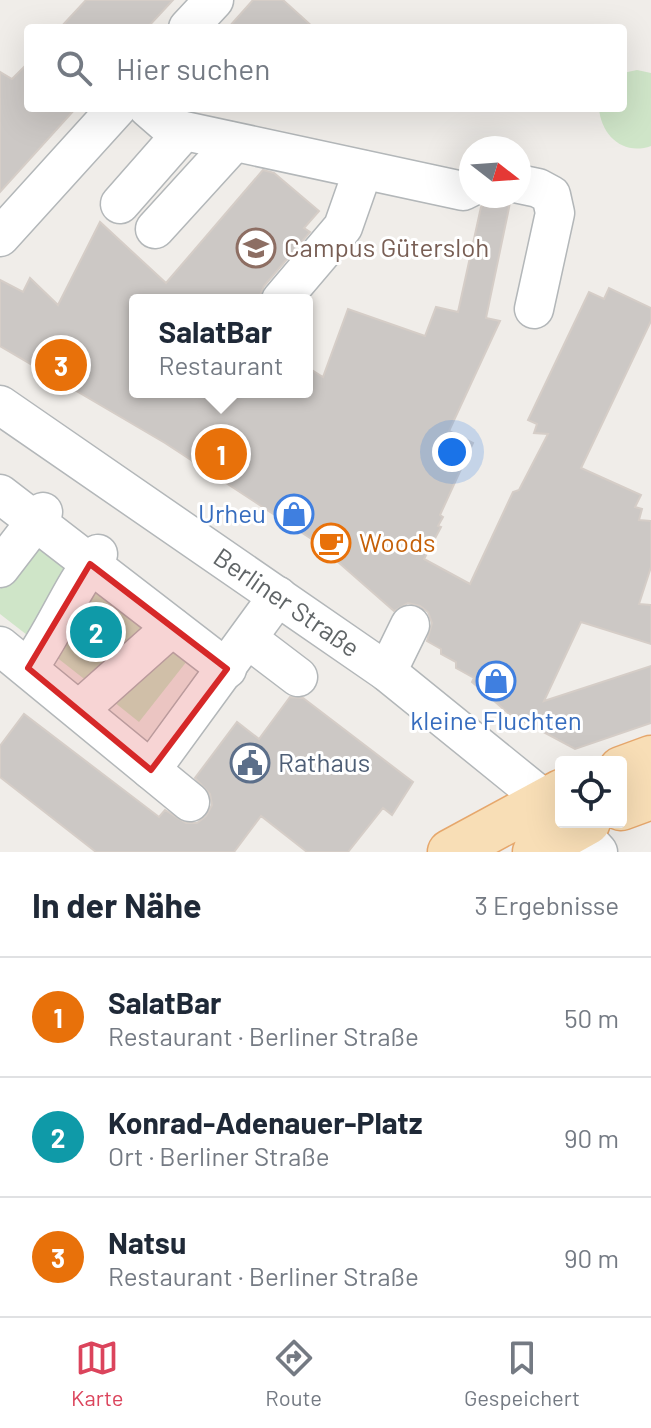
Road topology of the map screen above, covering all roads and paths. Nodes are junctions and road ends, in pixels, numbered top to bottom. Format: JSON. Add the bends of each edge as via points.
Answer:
{"nodes":[{"id":1,"x":214,"y":0,"type":"edge"},
{"id":2,"x":192,"y":24,"type":"edge"},
{"id":3,"x":113,"y":112,"type":"edge"},
{"id":4,"x":153,"y":112,"type":"edge"},
{"id":5,"x":180,"y":130,"type":"junction"},
{"id":6,"x":229,"y":141,"type":"junction"},
{"id":7,"x":363,"y":170,"type":"junction"},
{"id":8,"x":531,"y":188,"type":"edge"},
{"id":9,"x":459,"y":190,"type":"edge"},
{"id":10,"x":120,"y":204,"type":"dead end"},
{"id":11,"x":155,"y":229,"type":"dead end"},
{"id":12,"x":0,"y":237,"type":"edge"},
{"id":13,"x":286,"y":294,"type":"edge"},
{"id":14,"x":534,"y":309,"type":"dead end"},
{"id":15,"x":0,"y":405,"type":"edge"},
{"id":16,"x":2,"y":490,"type":"edge"},
{"id":17,"x":40,"y":517,"type":"junction"},
{"id":18,"x":94,"y":559,"type":"junction"},
{"id":19,"x":0,"y":568,"type":"edge"},
{"id":20,"x":278,"y":596,"type":"junction"},
{"id":21,"x":172,"y":627,"type":"junction"},
{"id":22,"x":417,"y":632,"type":"dead end"},
{"id":23,"x":237,"y":654,"type":"junction"},
{"id":24,"x":25,"y":674,"type":"edge"},
{"id":25,"x":298,"y":677,"type":"dead end"},
{"id":26,"x":395,"y":678,"type":"junction"},
{"id":27,"x":79,"y":710,"type":"junction"},
{"id":28,"x":651,"y":758,"type":"edge"},
{"id":29,"x":627,"y":767,"type":"edge"},
{"id":30,"x":151,"y":770,"type":"junction"},
{"id":31,"x":651,"y":797,"type":"edge"},
{"id":32,"x":190,"y":802,"type":"dead end"},
{"id":33,"x":555,"y":805,"type":"edge"},
{"id":34,"x":627,"y":806,"type":"edge"},
{"id":35,"x":555,"y":822,"type":"edge"},
{"id":36,"x":560,"y":828,"type":"edge"},
{"id":37,"x":450,"y":852,"type":"edge"},
{"id":38,"x":535,"y":852,"type":"edge"}],
"edges":[{"from":1,"to":2,"type":"street"},
{"from":3,"to":12,"type":"street"},
{"from":4,"to":5,"type":"street"},
{"from":5,"to":6,"type":"street"},
{"from":5,"to":10,"type":"street"},
{"from":6,"to":7,"type":"street"},
{"from":6,"to":11,"type":"street","via":[[227,150]]},
{"from":7,"to":9,"type":"street"},
{"from":7,"to":13,"type":"street","via":[[343,227]]},
{"from":8,"to":14,"type":"street","via":[[551,195],[555,213]]},
{"from":15,"to":20,"type":"street","name":"Berliner Straße"},
{"from":16,"to":17,"type":"street"},
{"from":17,"to":18,"type":"street"},
{"from":17,"to":19,"type":"street"},
{"from":18,"to":21,"type":"street"},
{"from":18,"to":24,"type":"street"},
{"from":20,"to":23,"type":"street"},
{"from":20,"to":26,"type":"street","name":"Berliner Straße"},
{"from":21,"to":23,"type":"street"},
{"from":21,"to":27,"type":"street"},
{"from":22,"to":26,"type":"street"},
{"from":23,"to":25,"type":"street"},
{"from":23,"to":30,"type":"street"},
{"from":24,"to":27,"type":"street"},
{"from":26,"to":33,"type":"street","name":"Berliner Straße"},
{"from":27,"to":30,"type":"street"},
{"from":28,"to":29,"type":"main road"},
{"from":30,"to":32,"type":"street"},
{"from":31,"to":34,"type":"main road"},
{"from":35,"to":37,"type":"main road"},
{"from":36,"to":38,"type":"main road"}]}
